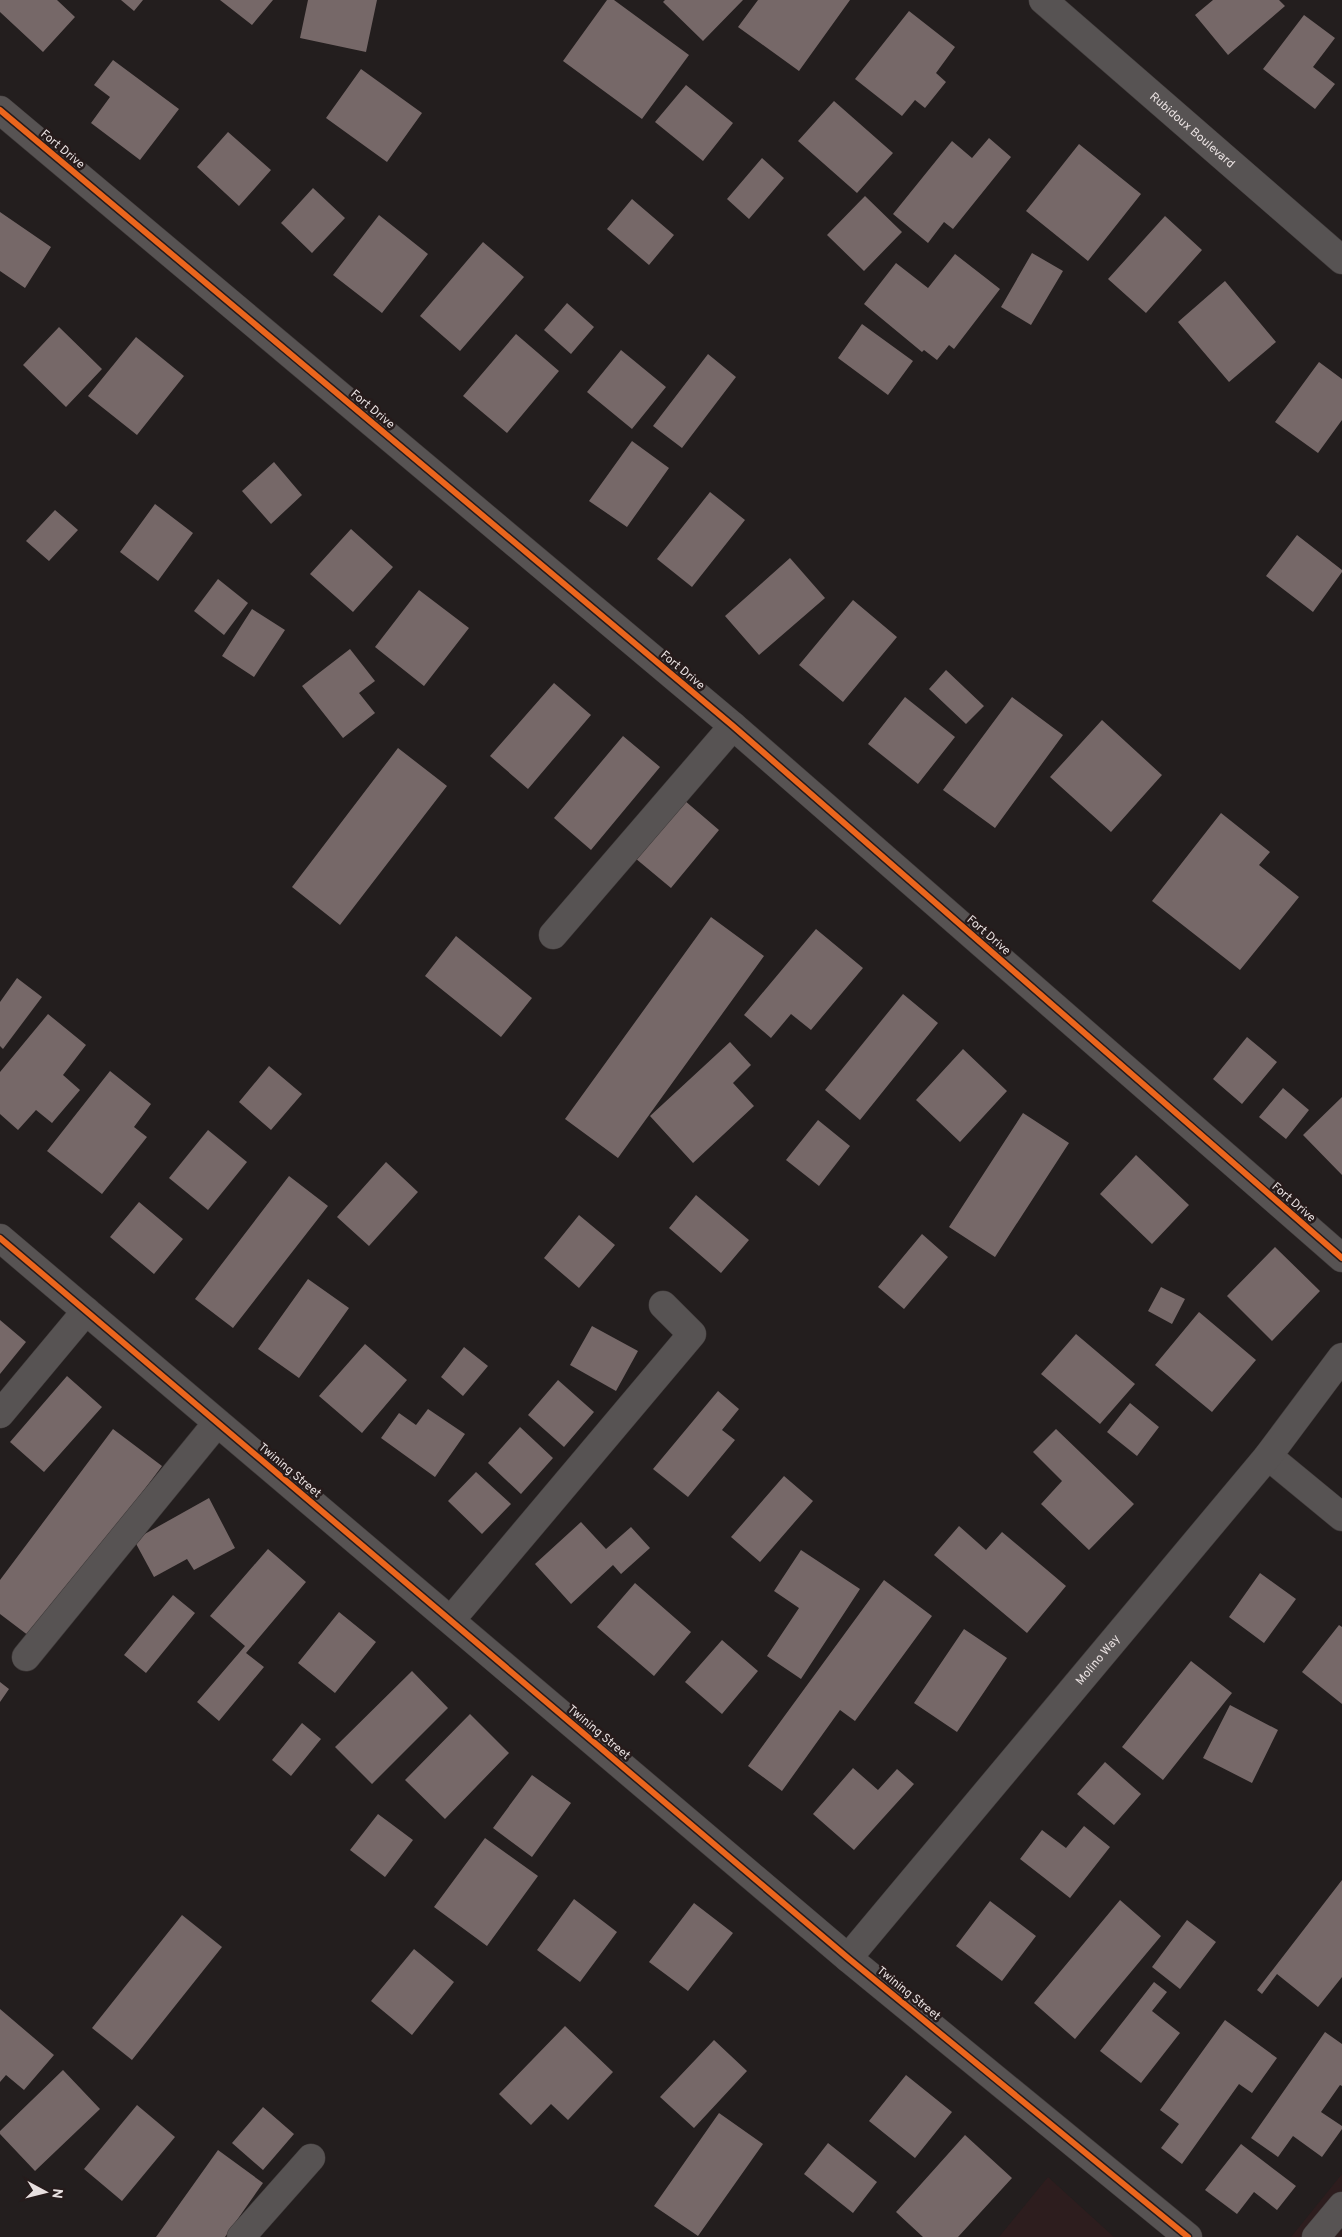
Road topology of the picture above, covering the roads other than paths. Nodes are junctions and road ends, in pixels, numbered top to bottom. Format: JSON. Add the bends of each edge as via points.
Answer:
{"nodes":[{"id":1,"x":1043,"y":0,"type":"edge"},
{"id":2,"x":0,"y":110,"type":"edge"},
{"id":3,"x":1342,"y":260,"type":"edge"},
{"id":4,"x":733,"y":726,"type":"junction"},
{"id":5,"x":553,"y":935,"type":"dead end"},
{"id":6,"x":0,"y":1238,"type":"edge"},
{"id":7,"x":1342,"y":1258,"type":"edge"},
{"id":8,"x":663,"y":1305,"type":"dead end"},
{"id":9,"x":86,"y":1311,"type":"junction"},
{"id":10,"x":1342,"y":1357,"type":"edge"},
{"id":11,"x":0,"y":1414,"type":"edge"},
{"id":12,"x":217,"y":1422,"type":"junction"},
{"id":13,"x":1268,"y":1456,"type":"junction"},
{"id":14,"x":1342,"y":1516,"type":"edge"},
{"id":15,"x":451,"y":1620,"type":"junction"},
{"id":16,"x":26,"y":1657,"type":"dead end"},
{"id":17,"x":848,"y":1958,"type":"junction"},
{"id":18,"x":310,"y":2158,"type":"dead end"},
{"id":19,"x":1342,"y":2206,"type":"edge"},
{"id":20,"x":241,"y":2237,"type":"edge"},
{"id":21,"x":1188,"y":2237,"type":"edge"},
{"id":22,"x":1316,"y":2237,"type":"edge"}],
"edges":[{"from":1,"to":3,"type":"street","name":"Rubidoux Boulevard"},
{"from":2,"to":4,"type":"street","name":"Fort Drive"},
{"from":4,"to":5,"type":"street"},
{"from":4,"to":7,"type":"street","name":"Fort Drive"},
{"from":6,"to":9,"type":"street","name":"Twining Street"},
{"from":8,"to":15,"type":"street","via":[[692,1334]]},
{"from":9,"to":11,"type":"street"},
{"from":9,"to":12,"type":"street","name":"Twining Street"},
{"from":10,"to":13,"type":"street","name":"Molino Way"},
{"from":12,"to":15,"type":"street","name":"Twining Street"},
{"from":12,"to":16,"type":"street"},
{"from":13,"to":14,"type":"street"},
{"from":13,"to":17,"type":"street","name":"Molino Way"},
{"from":15,"to":17,"type":"street","name":"Twining Street"},
{"from":17,"to":21,"type":"street","name":"Twining Street"},
{"from":18,"to":20,"type":"street"},
{"from":19,"to":22,"type":"street"}]}
